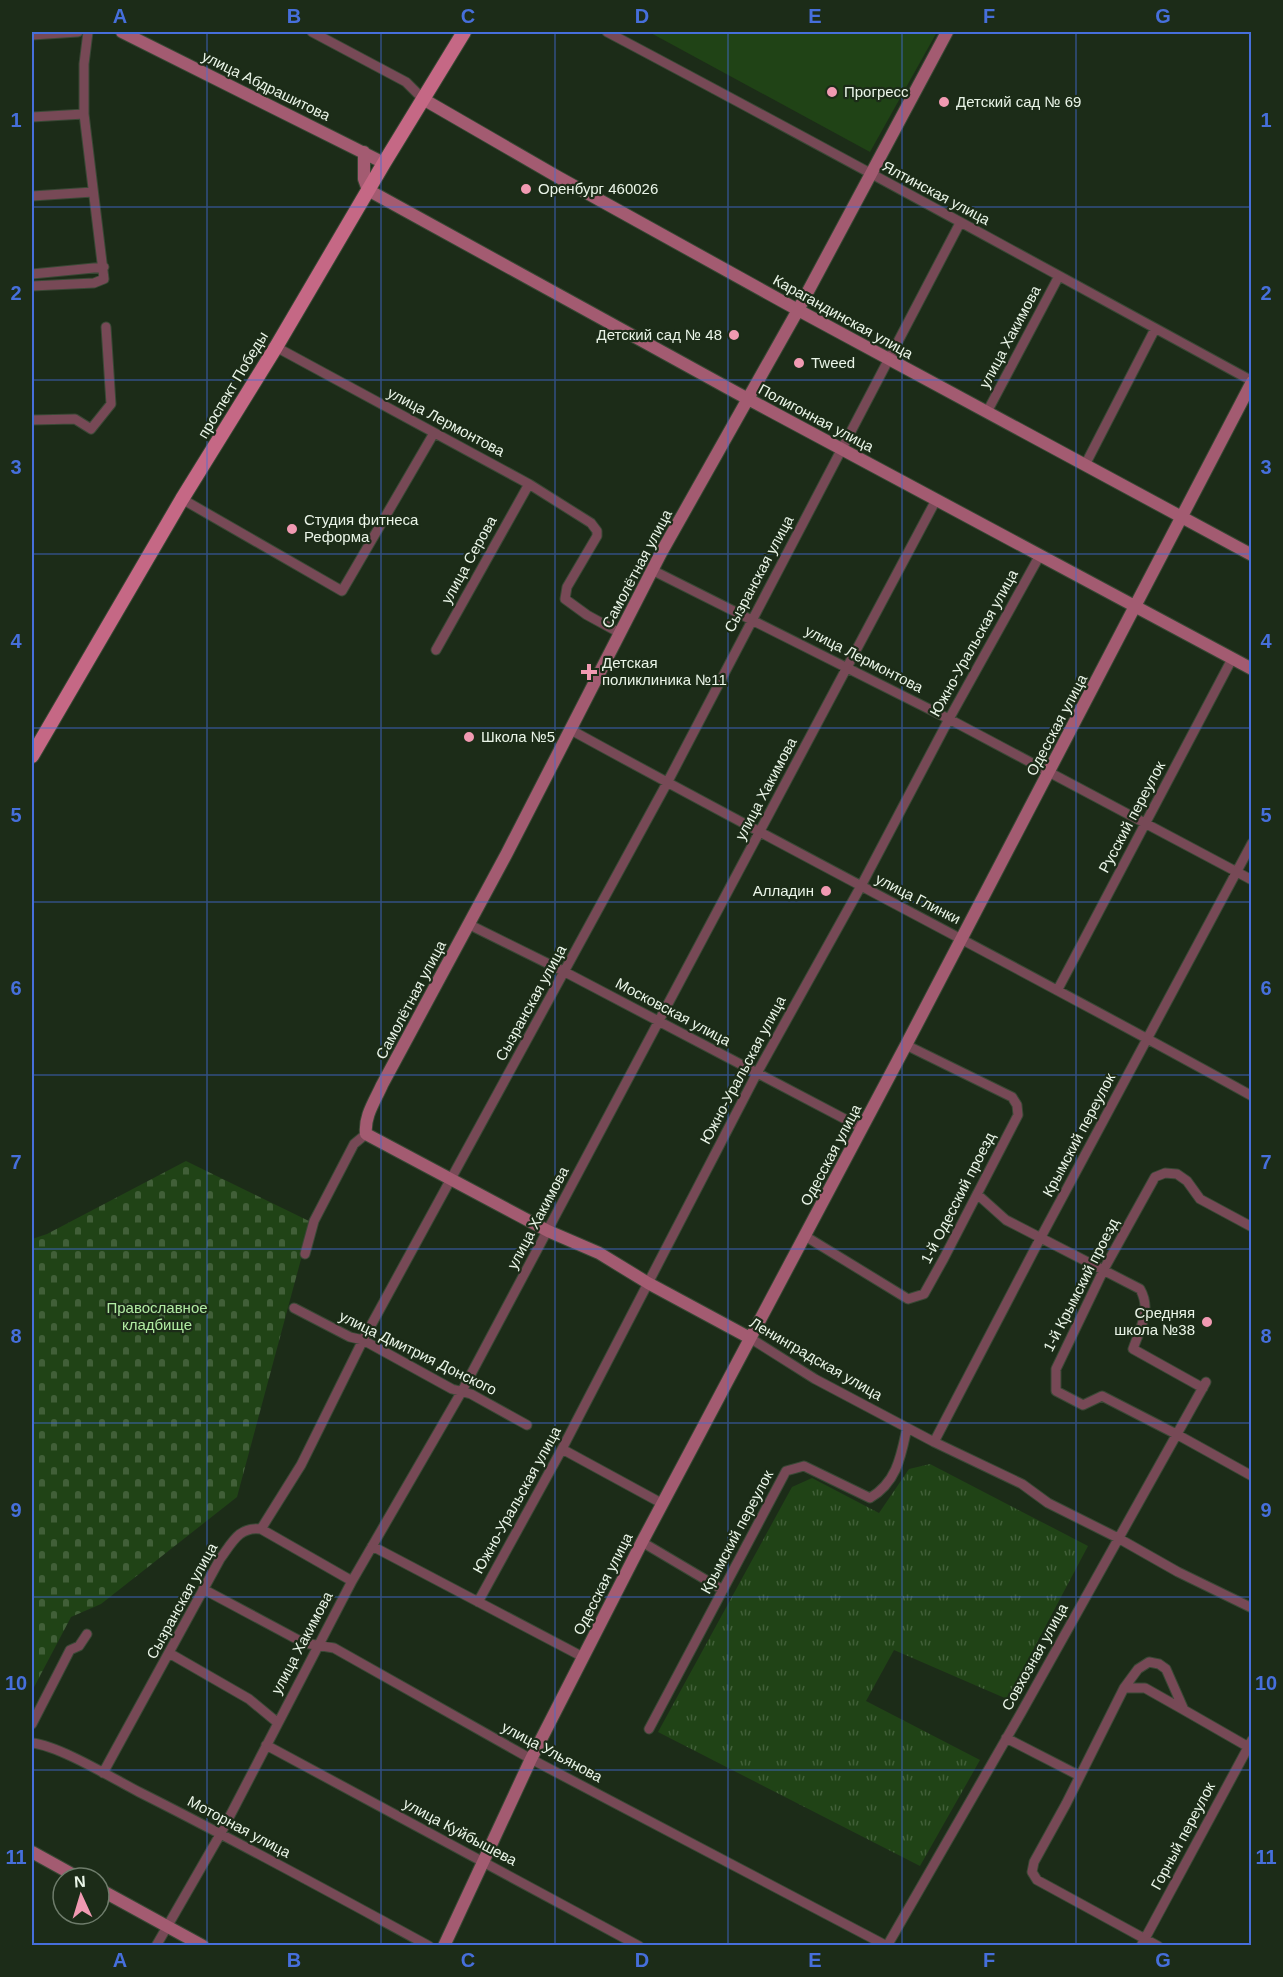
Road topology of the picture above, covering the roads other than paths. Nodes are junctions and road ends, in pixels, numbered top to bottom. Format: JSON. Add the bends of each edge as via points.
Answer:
{"nodes":[{"id":1,"x":78,"y":32,"type":"edge"},
{"id":2,"x":87,"y":32,"type":"edge"},
{"id":3,"x":122,"y":32,"type":"edge"},
{"id":4,"x":312,"y":32,"type":"edge"},
{"id":5,"x":464,"y":32,"type":"edge"},
{"id":6,"x":607,"y":32,"type":"edge"},
{"id":7,"x":947,"y":32,"type":"edge"},
{"id":8,"x":32,"y":34,"type":"edge"},
{"id":9,"x":325,"y":34,"type":"edge"},
{"id":10,"x":423,"y":99,"type":"junction"},
{"id":11,"x":84,"y":114,"type":"junction"},
{"id":12,"x":32,"y":117,"type":"edge"},
{"id":13,"x":364,"y":152,"type":"junction"},
{"id":14,"x":384,"y":163,"type":"junction"},
{"id":15,"x":871,"y":174,"type":"junction"},
{"id":16,"x":368,"y":190,"type":"junction"},
{"id":17,"x":93,"y":192,"type":"junction"},
{"id":18,"x":32,"y":196,"type":"edge"},
{"id":19,"x":960,"y":223,"type":"junction"},
{"id":20,"x":104,"y":267,"type":"junction"},
{"id":21,"x":32,"y":274,"type":"edge"},
{"id":22,"x":1059,"y":276,"type":"junction"},
{"id":23,"x":32,"y":286,"type":"edge"},
{"id":24,"x":798,"y":310,"type":"junction"},
{"id":25,"x":106,"y":327,"type":"dead end"},
{"id":26,"x":1155,"y":329,"type":"junction"},
{"id":27,"x":276,"y":347,"type":"junction"},
{"id":28,"x":889,"y":359,"type":"junction"},
{"id":29,"x":1251,"y":381,"type":"edge"},
{"id":30,"x":747,"y":398,"type":"junction"},
{"id":31,"x":987,"y":412,"type":"junction"},
{"id":32,"x":32,"y":420,"type":"edge"},
{"id":33,"x":434,"y":433,"type":"junction"},
{"id":34,"x":842,"y":450,"type":"junction"},
{"id":35,"x":1084,"y":465,"type":"junction"},
{"id":36,"x":529,"y":484,"type":"junction"},
{"id":37,"x":182,"y":499,"type":"junction"},
{"id":38,"x":936,"y":500,"type":"junction"},
{"id":39,"x":1182,"y":518,"type":"junction"},
{"id":40,"x":1040,"y":555,"type":"junction"},
{"id":41,"x":1251,"y":555,"type":"edge"},
{"id":42,"x":652,"y":570,"type":"junction"},
{"id":43,"x":1135,"y":607,"type":"junction"},
{"id":44,"x":751,"y":619,"type":"junction"},
{"id":45,"x":620,"y":633,"type":"junction"},
{"id":46,"x":436,"y":650,"type":"dead end"},
{"id":47,"x":1232,"y":659,"type":"junction"},
{"id":48,"x":848,"y":667,"type":"junction"},
{"id":49,"x":1251,"y":669,"type":"edge"},
{"id":50,"x":949,"y":718,"type":"junction"},
{"id":51,"x":571,"y":730,"type":"junction"},
{"id":52,"x":32,"y":756,"type":"edge"},
{"id":53,"x":1049,"y":772,"type":"junction"},
{"id":54,"x":667,"y":783,"type":"junction"},
{"id":55,"x":1145,"y":825,"type":"junction"},
{"id":56,"x":760,"y":833,"type":"junction"},
{"id":57,"x":1251,"y":843,"type":"edge"},
{"id":58,"x":1235,"y":872,"type":"junction"},
{"id":59,"x":1251,"y":880,"type":"edge"},
{"id":60,"x":861,"y":886,"type":"junction"},
{"id":61,"x":468,"y":924,"type":"junction"},
{"id":62,"x":962,"y":938,"type":"junction"},
{"id":63,"x":565,"y":972,"type":"junction"},
{"id":64,"x":1058,"y":989,"type":"junction"},
{"id":65,"x":659,"y":1022,"type":"junction"},
{"id":66,"x":1148,"y":1039,"type":"junction"},
{"id":67,"x":906,"y":1045,"type":"junction"},
{"id":68,"x":757,"y":1073,"type":"junction"},
{"id":69,"x":1251,"y":1096,"type":"edge"},
{"id":70,"x":862,"y":1128,"type":"junction"},
{"id":71,"x":366,"y":1134,"type":"junction"},
{"id":72,"x":451,"y":1180,"type":"junction"},
{"id":73,"x":977,"y":1194,"type":"junction"},
{"id":74,"x":1251,"y":1227,"type":"edge"},
{"id":75,"x":548,"y":1231,"type":"junction"},
{"id":76,"x":805,"y":1236,"type":"junction"},
{"id":77,"x":1041,"y":1237,"type":"junction"},
{"id":78,"x":305,"y":1254,"type":"dead end"},
{"id":79,"x":1104,"y":1269,"type":"junction"},
{"id":80,"x":648,"y":1283,"type":"junction"},
{"id":81,"x":294,"y":1308,"type":"dead end"},
{"id":82,"x":750,"y":1338,"type":"junction"},
{"id":83,"x":363,"y":1340,"type":"junction"},
{"id":84,"x":462,"y":1391,"type":"junction"},
{"id":85,"x":527,"y":1425,"type":"dead end"},
{"id":86,"x":907,"y":1428,"type":"junction"},
{"id":87,"x":1178,"y":1435,"type":"junction"},
{"id":88,"x":934,"y":1442,"type":"junction"},
{"id":89,"x":562,"y":1449,"type":"junction"},
{"id":90,"x":1251,"y":1476,"type":"edge"},
{"id":91,"x":663,"y":1504,"type":"junction"},
{"id":92,"x":261,"y":1529,"type":"junction"},
{"id":93,"x":1118,"y":1538,"type":"junction"},
{"id":94,"x":642,"y":1542,"type":"junction"},
{"id":95,"x":372,"y":1546,"type":"junction"},
{"id":96,"x":352,"y":1581,"type":"junction"},
{"id":97,"x":203,"y":1589,"type":"junction"},
{"id":98,"x":723,"y":1590,"type":"junction"},
{"id":99,"x":478,"y":1602,"type":"junction"},
{"id":100,"x":1251,"y":1608,"type":"edge"},
{"id":101,"x":87,"y":1634,"type":"dead end"},
{"id":102,"x":317,"y":1645,"type":"junction"},
{"id":103,"x":170,"y":1653,"type":"junction"},
{"id":104,"x":583,"y":1657,"type":"junction"},
{"id":105,"x":1124,"y":1688,"type":"junction"},
{"id":106,"x":1184,"y":1710,"type":"junction"},
{"id":107,"x":278,"y":1722,"type":"junction"},
{"id":108,"x":32,"y":1724,"type":"edge"},
{"id":109,"x":649,"y":1729,"type":"dead end"},
{"id":110,"x":1006,"y":1738,"type":"junction"},
{"id":111,"x":32,"y":1743,"type":"edge"},
{"id":112,"x":266,"y":1745,"type":"junction"},
{"id":113,"x":1250,"y":1745,"type":"edge"},
{"id":114,"x":531,"y":1759,"type":"junction"},
{"id":115,"x":103,"y":1773,"type":"junction"},
{"id":116,"x":1080,"y":1776,"type":"junction"},
{"id":117,"x":221,"y":1833,"type":"junction"},
{"id":118,"x":32,"y":1852,"type":"edge"},
{"id":119,"x":484,"y":1862,"type":"junction"},
{"id":120,"x":57,"y":1866,"type":"edge"},
{"id":121,"x":111,"y":1896,"type":"edge"},
{"id":122,"x":167,"y":1927,"type":"junction"},
{"id":123,"x":1143,"y":1942,"type":"edge"},
{"id":124,"x":156,"y":1946,"type":"edge"},
{"id":125,"x":203,"y":1946,"type":"edge"},
{"id":126,"x":429,"y":1946,"type":"edge"},
{"id":127,"x":444,"y":1946,"type":"edge"},
{"id":128,"x":639,"y":1946,"type":"edge"},
{"id":129,"x":887,"y":1946,"type":"edge"},
{"id":130,"x":1158,"y":1946,"type":"edge"}],
"edges":[{"from":1,"to":8,"type":"street"},
{"from":2,"to":11,"type":"street"},
{"from":3,"to":13,"type":"street","name":"улица Абдрашитова"},
{"from":4,"to":9,"type":"street"},
{"from":5,"to":10,"type":"main road","name":"проспект Победы"},
{"from":6,"to":15,"type":"street","name":"Ялтинская улица"},
{"from":7,"to":15,"type":"street","name":"Самолётная улица"},
{"from":9,"to":10,"type":"street","via":[[406,82]]},
{"from":10,"to":14,"type":"main road","name":"проспект Победы"},
{"from":10,"to":24,"type":"street","name":"Карагандинская улица"},
{"from":11,"to":12,"type":"street"},
{"from":11,"to":17,"type":"street"},
{"from":13,"to":14,"type":"street","name":"улица Абдрашитова"},
{"from":13,"to":16,"type":"street"},
{"from":14,"to":16,"type":"main road","name":"проспект Победы"},
{"from":15,"to":19,"type":"street","name":"Ялтинская улица"},
{"from":15,"to":24,"type":"street","name":"Самолётная улица"},
{"from":16,"to":27,"type":"main road","name":"проспект Победы"},
{"from":16,"to":30,"type":"street","name":"Полигонная улица"},
{"from":17,"to":18,"type":"street"},
{"from":17,"to":20,"type":"street"},
{"from":19,"to":22,"type":"street","name":"Ялтинская улица"},
{"from":19,"to":28,"type":"street","name":"Сызранская улица"},
{"from":20,"to":21,"type":"street"},
{"from":20,"to":23,"type":"street","via":[[101,282]]},
{"from":22,"to":26,"type":"street","name":"Ялтинская улица"},
{"from":22,"to":31,"type":"street","name":"улица Хакимова"},
{"from":24,"to":28,"type":"street","name":"Карагандинская улица"},
{"from":24,"to":30,"type":"street","name":"Самолётная улица"},
{"from":25,"to":32,"type":"street","via":[[111,404],[91,429],[75,419]]},
{"from":26,"to":29,"type":"street","name":"Ялтинская улица"},
{"from":26,"to":35,"type":"street"},
{"from":27,"to":33,"type":"street","name":"улица Лермонтова"},
{"from":27,"to":37,"type":"main road","name":"проспект Победы"},
{"from":28,"to":31,"type":"street","name":"Карагандинская улица"},
{"from":28,"to":34,"type":"street","name":"Сызранская улица"},
{"from":29,"to":39,"type":"street","name":"Одесская улица"},
{"from":30,"to":34,"type":"street","name":"Полигонная улица"},
{"from":30,"to":42,"type":"street","name":"Самолётная улица"},
{"from":31,"to":35,"type":"street","name":"Карагандинская улица"},
{"from":33,"to":36,"type":"street","name":"улица Лермонтова"},
{"from":33,"to":37,"type":"street","via":[[342,591]]},
{"from":34,"to":38,"type":"street","name":"Полигонная улица"},
{"from":34,"to":44,"type":"street","name":"Сызранская улица"},
{"from":35,"to":39,"type":"street","name":"Карагандинская улица"},
{"from":36,"to":45,"type":"street","name":"улица Лермонтова","via":[[591,523],[597,531],[565,598]]},
{"from":36,"to":46,"type":"street","name":"улица Серова"},
{"from":37,"to":52,"type":"main road","name":"проспект Победы"},
{"from":38,"to":40,"type":"street","name":"Полигонная улица"},
{"from":38,"to":48,"type":"street","name":"улица Хакимова"},
{"from":39,"to":41,"type":"street","name":"Карагандинская улица"},
{"from":39,"to":43,"type":"street","name":"Одесская улица"},
{"from":40,"to":43,"type":"street","name":"Полигонная улица"},
{"from":40,"to":50,"type":"street","name":"Южно-Уральская улица"},
{"from":42,"to":44,"type":"street","name":"улица Лермонтова"},
{"from":42,"to":45,"type":"street","name":"Самолётная улица"},
{"from":43,"to":47,"type":"street","name":"Полигонная улица"},
{"from":43,"to":53,"type":"street","name":"Одесская улица"},
{"from":44,"to":48,"type":"street","name":"улица Лермонтова"},
{"from":44,"to":54,"type":"street","name":"Сызранская улица"},
{"from":45,"to":51,"type":"street","name":"Самолётная улица"},
{"from":47,"to":49,"type":"street","name":"Полигонная улица"},
{"from":47,"to":55,"type":"street","name":"Русский переулок"},
{"from":48,"to":50,"type":"street","name":"улица Лермонтова"},
{"from":48,"to":56,"type":"street","name":"улица Хакимова"},
{"from":50,"to":53,"type":"street","name":"улица Лермонтова"},
{"from":50,"to":60,"type":"street","name":"Южно-Уральская улица"},
{"from":51,"to":54,"type":"street","name":"улица Глинки"},
{"from":51,"to":61,"type":"street","name":"Самолётная улица"},
{"from":53,"to":55,"type":"street","name":"улица Лермонтова"},
{"from":53,"to":62,"type":"street","name":"Одесская улица"},
{"from":54,"to":56,"type":"street","name":"улица Глинки"},
{"from":54,"to":63,"type":"street","name":"Сызранская улица"},
{"from":55,"to":58,"type":"street","name":"улица Лермонтова"},
{"from":55,"to":64,"type":"street","name":"Русский переулок"},
{"from":56,"to":60,"type":"street","name":"улица Глинки"},
{"from":56,"to":65,"type":"street","name":"улица Хакимова"},
{"from":57,"to":58,"type":"street","name":"Крымский переулок"},
{"from":58,"to":59,"type":"street","name":"улица Лермонтова"},
{"from":58,"to":66,"type":"street","name":"Крымский переулок"},
{"from":60,"to":62,"type":"street","name":"улица Глинки"},
{"from":60,"to":68,"type":"street","name":"Южно-Уральская улица"},
{"from":61,"to":63,"type":"street","name":"Московская улица"},
{"from":61,"to":71,"type":"street","name":"Самолётная улица","via":[[372,1106]]},
{"from":62,"to":64,"type":"street","name":"улица Глинки"},
{"from":62,"to":67,"type":"street","name":"Одесская улица"},
{"from":63,"to":65,"type":"street","name":"Московская улица"},
{"from":63,"to":72,"type":"street","name":"Сызранская улица"},
{"from":64,"to":66,"type":"street","name":"улица Глинки"},
{"from":65,"to":68,"type":"street","name":"Московская улица"},
{"from":65,"to":75,"type":"street","name":"улица Хакимова"},
{"from":66,"to":69,"type":"street","name":"улица Глинки"},
{"from":66,"to":77,"type":"street","name":"Крымский переулок"},
{"from":67,"to":70,"type":"street","name":"Одесская улица"},
{"from":67,"to":73,"type":"street","name":"1-й Одесский проезд","via":[[1012,1097],[1017,1105],[1018,1115]]},
{"from":68,"to":70,"type":"street","name":"Московская улица"},
{"from":68,"to":80,"type":"street","name":"Южно-Уральская улица"},
{"from":70,"to":76,"type":"street","name":"Одесская улица"},
{"from":71,"to":72,"type":"street","name":"Ленинградская улица"},
{"from":71,"to":78,"type":"street","name":"Самолётная улица","via":[[354,1144],[314,1221]]},
{"from":72,"to":75,"type":"street","name":"Ленинградская улица"},
{"from":72,"to":83,"type":"street","name":"Сызранская улица"},
{"from":73,"to":76,"type":"street","name":"1-й Одесский проезд","via":[[927,1289],[917,1297],[908,1299]]},
{"from":73,"to":77,"type":"street","via":[[1006,1220]]},
{"from":74,"to":79,"type":"street","name":"1-й Крымский проезд","via":[[1200,1199],[1177,1174],[1165,1173],[1155,1177]]},
{"from":75,"to":80,"type":"street","name":"Ленинградская улица","via":[[599,1253]]},
{"from":75,"to":84,"type":"street","name":"улица Хакимова"},
{"from":76,"to":82,"type":"street","name":"Одесская улица"},
{"from":77,"to":79,"type":"street"},
{"from":77,"to":88,"type":"street","name":"Крымский переулок"},
{"from":79,"to":87,"type":"street","name":"Совхозная улица","via":[[1140,1289],[1147,1305],[1133,1349],[1204,1385]]},
{"from":79,"to":87,"type":"street","name":"1-й Крымский проезд","via":[[1056,1369],[1056,1391],[1083,1405],[1102,1396]]},
{"from":80,"to":82,"type":"street","name":"Ленинградская улица"},
{"from":80,"to":89,"type":"street","name":"Южно-Уральская улица"},
{"from":81,"to":83,"type":"street","name":"улица Дмитрия Донского"},
{"from":82,"to":86,"type":"street","name":"Ленинградская улица","via":[[815,1379]]},
{"from":82,"to":91,"type":"street","name":"Одесская улица"},
{"from":83,"to":84,"type":"street","name":"улица Дмитрия Донского"},
{"from":83,"to":92,"type":"street","name":"Сызранская улица","via":[[301,1466]]},
{"from":84,"to":85,"type":"street","name":"улица Дмитрия Донского"},
{"from":84,"to":95,"type":"street","name":"улица Хакимова"},
{"from":86,"to":88,"type":"street","name":"Ленинградская улица"},
{"from":86,"to":98,"type":"street","name":"Крымский переулок","via":[[892,1479],[870,1498],[804,1466],[786,1471]]},
{"from":87,"to":90,"type":"street"},
{"from":87,"to":93,"type":"street","name":"Совхозная улица"},
{"from":88,"to":93,"type":"street","name":"Ленинградская улица","via":[[1022,1484],[1048,1503]]},
{"from":89,"to":91,"type":"street"},
{"from":89,"to":99,"type":"street","name":"Южно-Уральская улица"},
{"from":91,"to":94,"type":"street","name":"Одесская улица"},
{"from":92,"to":96,"type":"street"},
{"from":92,"to":97,"type":"street","name":"Сызранская улица","via":[[250,1528],[240,1534]]},
{"from":93,"to":100,"type":"street","name":"Ленинградская улица"},
{"from":93,"to":110,"type":"street","name":"Совхозная улица"},
{"from":94,"to":98,"type":"street"},
{"from":94,"to":104,"type":"street","name":"Одесская улица"},
{"from":95,"to":96,"type":"street","name":"улица Хакимова"},
{"from":95,"to":99,"type":"street"},
{"from":96,"to":102,"type":"street","name":"улица Хакимова"},
{"from":97,"to":102,"type":"street","name":"улица Ульянова","via":[[304,1643]]},
{"from":97,"to":103,"type":"street","name":"Сызранская улица"},
{"from":98,"to":109,"type":"street","name":"Крымский переулок"},
{"from":99,"to":104,"type":"street"},
{"from":101,"to":108,"type":"street","via":[[79,1646],[70,1650]]},
{"from":102,"to":107,"type":"street","name":"улица Хакимова"},
{"from":102,"to":114,"type":"street","name":"улица Ульянова","via":[[334,1648]]},
{"from":103,"to":107,"type":"street","via":[[249,1699]]},
{"from":103,"to":115,"type":"street","name":"Сызранская улица"},
{"from":104,"to":114,"type":"street","name":"Одесская улица"},
{"from":105,"to":106,"type":"street","via":[[1145,1688]]},
{"from":105,"to":106,"type":"street","via":[[1138,1669],[1149,1662],[1159,1664],[1166,1669]]},
{"from":105,"to":116,"type":"street"},
{"from":106,"to":113,"type":"street"},
{"from":107,"to":112,"type":"street","name":"улица Хакимова"},
{"from":110,"to":116,"type":"street"},
{"from":110,"to":129,"type":"street","name":"Совхозная улица"},
{"from":111,"to":115,"type":"street","name":"Моторная улица","via":[[44,1744]]},
{"from":112,"to":117,"type":"street","name":"улица Хакимова"},
{"from":112,"to":119,"type":"street","name":"улица Куйбышева"},
{"from":113,"to":123,"type":"street","name":"Горный переулок"},
{"from":114,"to":119,"type":"street","name":"Одесская улица"},
{"from":114,"to":129,"type":"street","name":"улица Ульянова"},
{"from":115,"to":117,"type":"street","name":"Моторная улица"},
{"from":116,"to":123,"type":"street","via":[[1032,1872],[1037,1880]]},
{"from":117,"to":122,"type":"street","name":"улица Хакимова"},
{"from":117,"to":126,"type":"street","name":"Моторная улица"},
{"from":118,"to":120,"type":"street"},
{"from":119,"to":127,"type":"street","name":"Одесская улица"},
{"from":119,"to":128,"type":"street","name":"улица Куйбышева"},
{"from":121,"to":122,"type":"street"},
{"from":122,"to":124,"type":"street","name":"улица Хакимова"},
{"from":122,"to":125,"type":"street"},
{"from":123,"to":130,"type":"street"}]}
